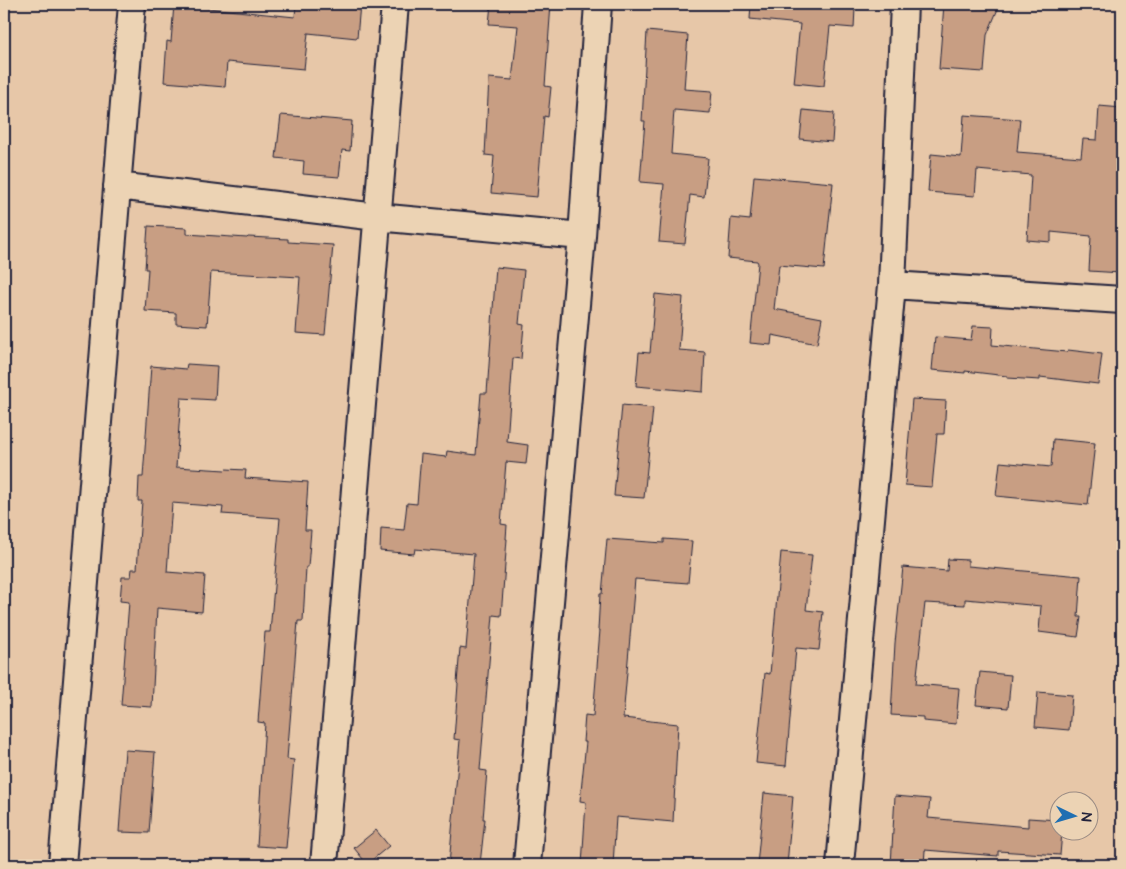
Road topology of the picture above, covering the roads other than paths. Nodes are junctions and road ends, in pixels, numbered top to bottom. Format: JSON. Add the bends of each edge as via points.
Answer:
{"nodes":[{"id":1,"x":132,"y":4,"type":"edge"},
{"id":2,"x":395,"y":4,"type":"edge"},
{"id":3,"x":598,"y":4,"type":"edge"},
{"id":4,"x":904,"y":4,"type":"edge"},
{"id":5,"x":117,"y":186,"type":"junction"},
{"id":6,"x":377,"y":217,"type":"junction"},
{"id":7,"x":582,"y":236,"type":"junction"},
{"id":8,"x":892,"y":285,"type":"junction"},
{"id":9,"x":1122,"y":300,"type":"edge"},
{"id":10,"x":62,"y":865,"type":"edge"},
{"id":11,"x":324,"y":865,"type":"edge"},
{"id":12,"x":528,"y":865,"type":"edge"},
{"id":13,"x":840,"y":865,"type":"edge"}],
"edges":[{"from":1,"to":5,"type":"street"},
{"from":2,"to":6,"type":"street"},
{"from":3,"to":7,"type":"street"},
{"from":4,"to":8,"type":"street"},
{"from":5,"to":6,"type":"street"},
{"from":5,"to":10,"type":"street"},
{"from":6,"to":7,"type":"street"},
{"from":6,"to":11,"type":"street"},
{"from":7,"to":12,"type":"street"},
{"from":8,"to":9,"type":"street"},
{"from":8,"to":13,"type":"street"}]}
